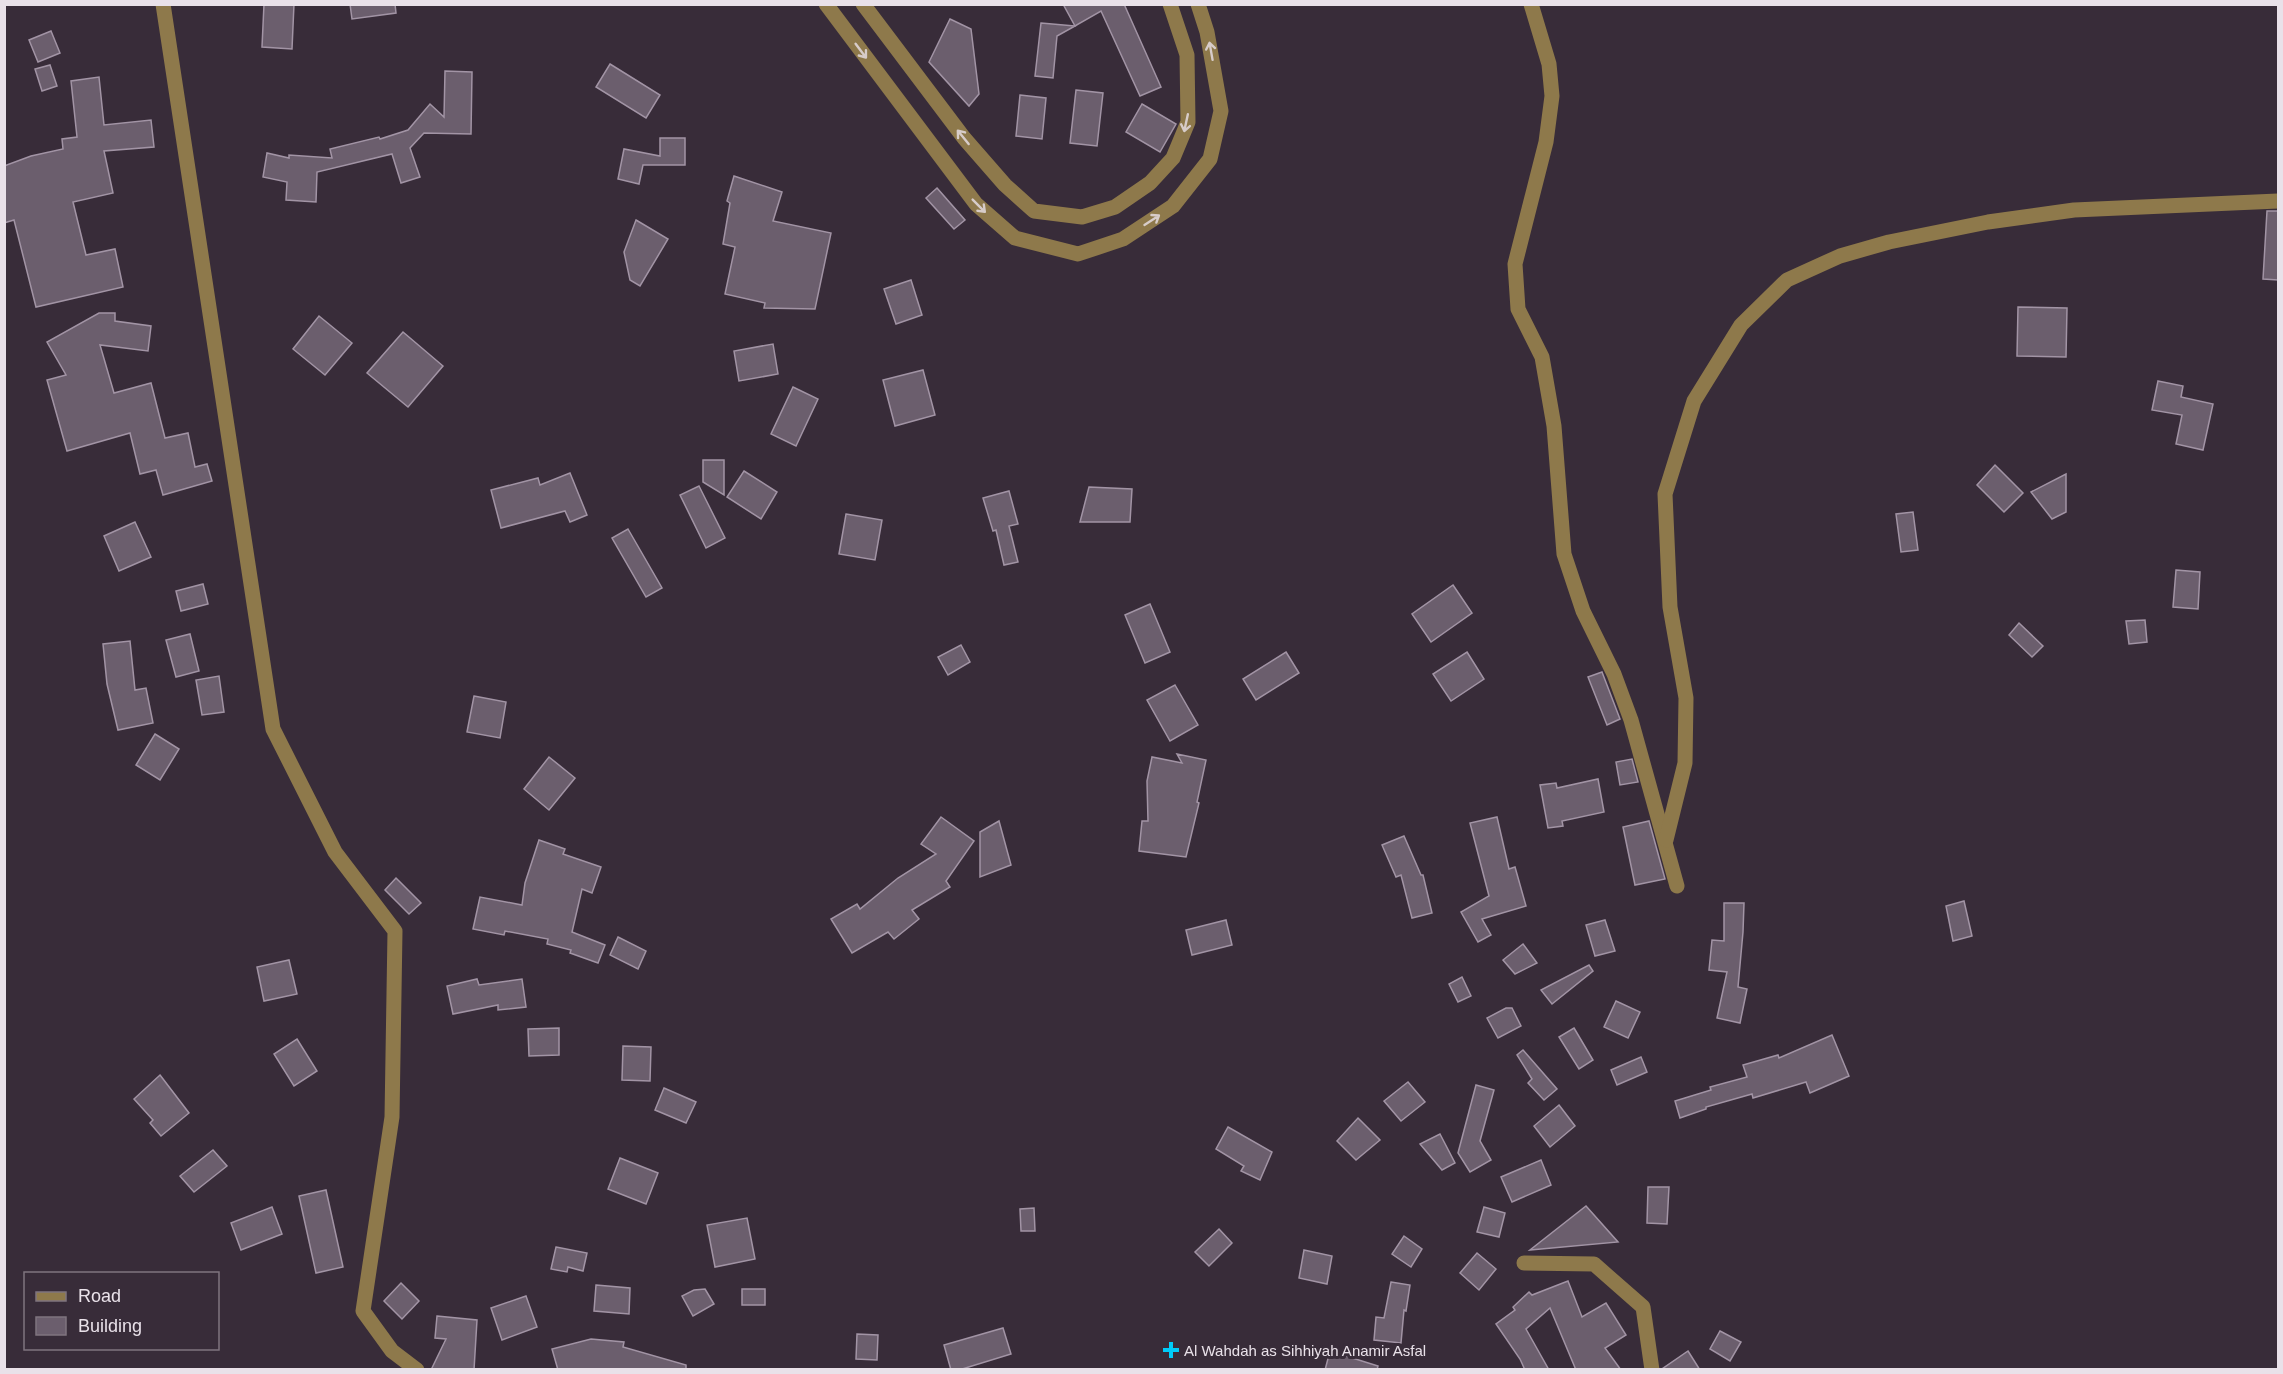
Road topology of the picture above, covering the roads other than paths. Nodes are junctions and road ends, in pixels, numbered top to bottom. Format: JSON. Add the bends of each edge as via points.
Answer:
{"nodes":[{"id":1,"x":163,"y":4,"type":"edge"},
{"id":2,"x":826,"y":4,"type":"edge"},
{"id":3,"x":863,"y":4,"type":"edge"},
{"id":4,"x":1170,"y":4,"type":"edge"},
{"id":5,"x":1198,"y":4,"type":"edge"},
{"id":6,"x":1531,"y":4,"type":"edge"},
{"id":7,"x":2278,"y":201,"type":"edge"},
{"id":8,"x":1666,"y":840,"type":"junction"},
{"id":9,"x":1677,"y":885,"type":"dead end"},
{"id":10,"x":1524,"y":1263,"type":"dead end"},
{"id":11,"x":417,"y":1370,"type":"edge"},
{"id":12,"x":1653,"y":1370,"type":"edge"}],
"edges":[{"from":1,"to":11,"type":"street","via":[[273,729],[334,852],[394,931],[392,1117],[363,1311],[392,1351]]},
{"from":2,"to":5,"type":"street","one_way":true,"via":[[976,204],[1016,238],[1078,254],[1123,239],[1173,206],[1210,159],[1221,111]]},
{"from":4,"to":3,"type":"street","one_way":true,"via":[[1187,56],[1188,122],[1173,158],[1150,183],[1115,207],[1082,217],[1034,211],[1005,185],[963,138]]},
{"from":6,"to":8,"type":"street","via":[[1549,64],[1552,96],[1546,142],[1515,264],[1518,309],[1542,357],[1554,426],[1564,555],[1583,611],[1631,720]]},
{"from":7,"to":8,"type":"street","via":[[2074,210],[1889,242],[1840,256],[1787,280],[1741,325],[1694,401],[1665,494],[1670,607],[1686,698],[1685,763]]},
{"from":8,"to":9,"type":"street"},
{"from":10,"to":12,"type":"street","via":[[1594,1264],[1643,1307]]}]}
